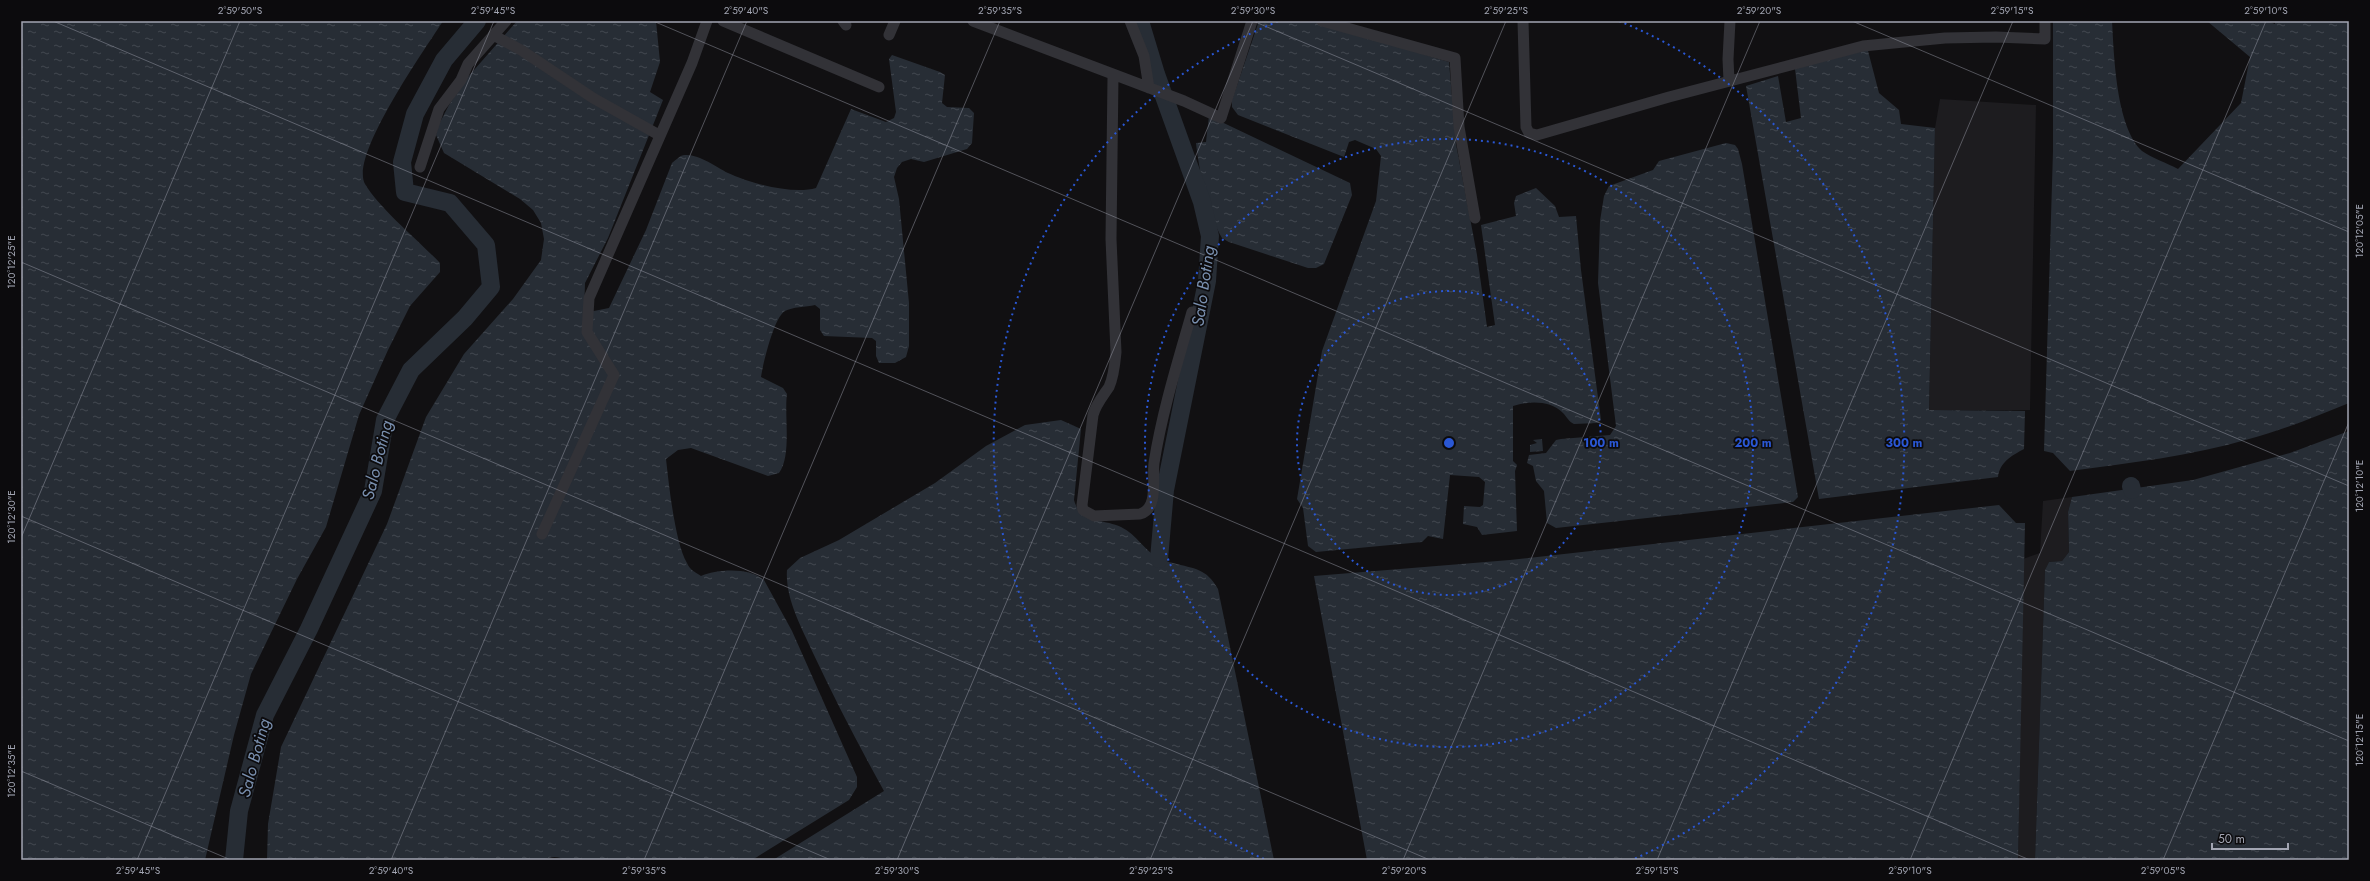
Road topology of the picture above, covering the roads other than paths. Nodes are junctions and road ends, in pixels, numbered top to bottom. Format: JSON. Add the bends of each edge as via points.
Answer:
{"nodes":[{"id":1,"x":506,"y":21,"type":"edge"},
{"id":2,"x":707,"y":21,"type":"edge"},
{"id":3,"x":723,"y":21,"type":"edge"},
{"id":4,"x":895,"y":21,"type":"edge"},
{"id":5,"x":973,"y":21,"type":"edge"},
{"id":6,"x":1130,"y":21,"type":"edge"},
{"id":7,"x":1252,"y":21,"type":"edge"},
{"id":8,"x":1322,"y":21,"type":"edge"},
{"id":9,"x":1523,"y":21,"type":"edge"},
{"id":10,"x":1730,"y":21,"type":"edge"},
{"id":11,"x":2045,"y":21,"type":"edge"},
{"id":12,"x":493,"y":35,"type":"junction"},
{"id":13,"x":889,"y":35,"type":"dead end"},
{"id":14,"x":1112,"y":76,"type":"junction"},
{"id":15,"x":1729,"y":81,"type":"junction"},
{"id":16,"x":879,"y":87,"type":"dead end"},
{"id":17,"x":1151,"y":89,"type":"junction"},
{"id":18,"x":659,"y":135,"type":"junction"},
{"id":19,"x":420,"y":167,"type":"dead end"},
{"id":20,"x":1475,"y":218,"type":"dead end"},
{"id":21,"x":1192,"y":312,"type":"dead end"},
{"id":22,"x":542,"y":534,"type":"dead end"}],
"edges":[{"from":1,"to":12,"type":"street"},
{"from":2,"to":18,"type":"street","via":[[692,63]]},
{"from":3,"to":16,"type":"street"},
{"from":4,"to":13,"type":"street"},
{"from":5,"to":14,"type":"street"},
{"from":6,"to":17,"type":"street","via":[[1144,56]]},
{"from":7,"to":17,"type":"street","via":[[1221,118]]},
{"from":8,"to":20,"type":"street","via":[[1455,58],[1460,127]]},
{"from":9,"to":15,"type":"street","via":[[1526,127],[1532,134]]},
{"from":10,"to":15,"type":"street"},
{"from":11,"to":15,"type":"street","via":[[2045,40],[1996,37],[1945,38],[1863,46]]},
{"from":12,"to":18,"type":"street","via":[[521,50],[593,98]]},
{"from":12,"to":19,"type":"street","via":[[468,64],[461,80],[440,109]]},
{"from":14,"to":17,"type":"street"},
{"from":14,"to":21,"type":"street","via":[[1110,232],[1116,352],[1111,382],[1095,407],[1093,415],[1082,505],[1087,513],[1094,516],[1140,514],[1145,513],[1152,504],[1158,440]]},
{"from":18,"to":22,"type":"street","via":[[589,298],[587,332],[614,375]]}]}
